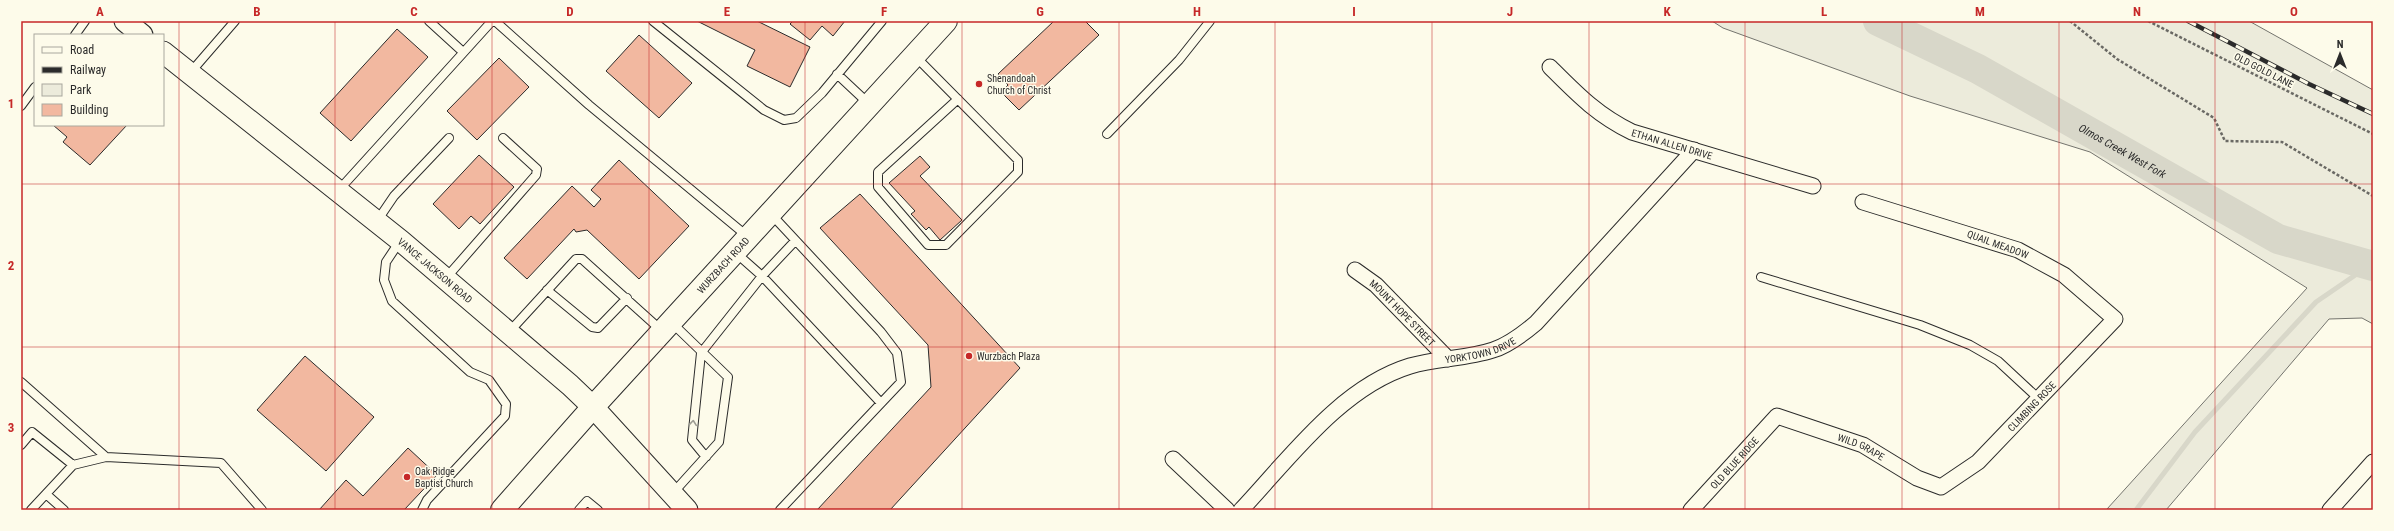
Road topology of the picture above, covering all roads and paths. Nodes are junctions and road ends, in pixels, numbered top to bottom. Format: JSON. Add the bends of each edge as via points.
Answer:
{"nodes":[{"id":1,"x":85,"y":21,"type":"edge"},
{"id":2,"x":125,"y":21,"type":"edge"},
{"id":3,"x":235,"y":21,"type":"edge"},
{"id":4,"x":428,"y":21,"type":"edge"},
{"id":5,"x":492,"y":21,"type":"edge"},
{"id":6,"x":495,"y":21,"type":"edge"},
{"id":7,"x":654,"y":21,"type":"edge"},
{"id":8,"x":882,"y":21,"type":"edge"},
{"id":9,"x":946,"y":21,"type":"edge"},
{"id":10,"x":1210,"y":21,"type":"edge"},
{"id":11,"x":2070,"y":21,"type":"edge"},
{"id":12,"x":2148,"y":21,"type":"edge"},
{"id":13,"x":76,"y":34,"type":"edge"},
{"id":14,"x":141,"y":34,"type":"edge"},
{"id":15,"x":463,"y":52,"type":"junction"},
{"id":16,"x":164,"y":53,"type":"edge"},
{"id":17,"x":914,"y":55,"type":"junction"},
{"id":18,"x":1550,"y":67,"type":"dead end"},
{"id":19,"x":190,"y":74,"type":"junction"},
{"id":20,"x":837,"y":74,"type":"junction"},
{"id":21,"x":34,"y":88,"type":"edge"},
{"id":22,"x":958,"y":99,"type":"junction"},
{"id":23,"x":869,"y":105,"type":"junction"},
{"id":24,"x":21,"y":106,"type":"edge"},
{"id":25,"x":1106,"y":134,"type":"dead end"},
{"id":26,"x":2373,"y":134,"type":"edge"},
{"id":27,"x":449,"y":138,"type":"dead end"},
{"id":28,"x":503,"y":138,"type":"dead end"},
{"id":29,"x":1694,"y":150,"type":"junction"},
{"id":30,"x":1813,"y":186,"type":"dead end"},
{"id":31,"x":338,"y":192,"type":"junction"},
{"id":32,"x":2373,"y":196,"type":"edge"},
{"id":33,"x":1863,"y":202,"type":"dead end"},
{"id":34,"x":770,"y":213,"type":"junction"},
{"id":35,"x":376,"y":222,"type":"junction"},
{"id":36,"x":400,"y":241,"type":"junction"},
{"id":37,"x":795,"y":241,"type":"junction"},
{"id":38,"x":741,"y":244,"type":"junction"},
{"id":39,"x":1355,"y":270,"type":"dead end"},
{"id":40,"x":762,"y":276,"type":"junction"},
{"id":41,"x":1761,"y":277,"type":"dead end"},
{"id":42,"x":446,"y":278,"type":"junction"},
{"id":43,"x":548,"y":290,"type":"junction"},
{"id":44,"x":626,"y":298,"type":"junction"},
{"id":45,"x":2116,"y":319,"type":"joint"},
{"id":46,"x":667,"y":326,"type":"junction"},
{"id":47,"x":509,"y":332,"type":"junction"},
{"id":48,"x":701,"y":353,"type":"junction"},
{"id":49,"x":1448,"y":359,"type":"junction"},
{"id":50,"x":21,"y":382,"type":"edge"},
{"id":51,"x":2039,"y":399,"type":"junction"},
{"id":52,"x":881,"y":403,"type":"junction"},
{"id":53,"x":593,"y":407,"type":"junction"},
{"id":54,"x":1777,"y":416,"type":"joint"},
{"id":55,"x":21,"y":445,"type":"edge"},
{"id":56,"x":106,"y":457,"type":"junction"},
{"id":57,"x":706,"y":457,"type":"junction"},
{"id":58,"x":1173,"y":458,"type":"dead end"},
{"id":59,"x":2373,"y":462,"type":"edge"},
{"id":60,"x":73,"y":466,"type":"junction"},
{"id":61,"x":1941,"y":487,"type":"joint"},
{"id":62,"x":46,"y":494,"type":"junction"},
{"id":63,"x":672,"y":494,"type":"junction"},
{"id":64,"x":31,"y":510,"type":"edge"},
{"id":65,"x":64,"y":510,"type":"edge"},
{"id":66,"x":262,"y":510,"type":"edge"},
{"id":67,"x":422,"y":510,"type":"edge"},
{"id":68,"x":502,"y":510,"type":"edge"},
{"id":69,"x":579,"y":510,"type":"edge"},
{"id":70,"x":598,"y":510,"type":"edge"},
{"id":71,"x":687,"y":510,"type":"edge"},
{"id":72,"x":780,"y":510,"type":"edge"},
{"id":73,"x":1227,"y":510,"type":"edge"},
{"id":74,"x":1241,"y":510,"type":"edge"},
{"id":75,"x":1691,"y":510,"type":"edge"},
{"id":76,"x":2330,"y":510,"type":"edge"}],
"edges":[{"from":1,"to":13,"type":"lane"},
{"from":2,"to":14,"type":"main road"},
{"from":3,"to":19,"type":"lane"},
{"from":4,"to":15,"type":"lane"},
{"from":5,"to":15,"type":"lane"},
{"from":6,"to":38,"type":"lane"},
{"from":7,"to":20,"type":"lane","via":[[764,110],[784,120],[796,118]]},
{"from":8,"to":20,"type":"lane"},
{"from":9,"to":17,"type":"main road","name":"WURZBACH ROAD"},
{"from":10,"to":25,"type":"lane","via":[[1179,60]]},
{"from":11,"to":32,"type":"path","via":[[2117,59],[2214,118],[2225,141],[2282,142]]},
{"from":12,"to":26,"type":"path","name":"OLD GOLD LANE"},
{"from":15,"to":31,"type":"lane"},
{"from":16,"to":19,"type":"main road","name":"VANCE JACKSON ROAD"},
{"from":17,"to":22,"type":"lane"},
{"from":17,"to":23,"type":"main road","name":"WURZBACH ROAD"},
{"from":18,"to":29,"type":"street","name":"ETHAN ALLEN DRIVE","via":[[1586,103],[1608,120],[1632,132]]},
{"from":19,"to":31,"type":"main road","name":"VANCE JACKSON ROAD"},
{"from":20,"to":23,"type":"lane"},
{"from":21,"to":24,"type":"lane"},
{"from":22,"to":22,"type":"lane","via":[[1018,160],[1018,172],[946,245],[928,245],[878,187],[878,172]]},
{"from":23,"to":34,"type":"main road","name":"WURZBACH ROAD"},
{"from":27,"to":35,"type":"lane","via":[[394,196]]},
{"from":28,"to":42,"type":"lane","via":[[537,169],[536,174]]},
{"from":29,"to":30,"type":"street","name":"ETHAN ALLEN DRIVE"},
{"from":29,"to":49,"type":"street","name":"YORKTOWN DRIVE","via":[[1536,323],[1516,339],[1493,350]]},
{"from":31,"to":35,"type":"main road","name":"VANCE JACKSON ROAD"},
{"from":33,"to":45,"type":"street","name":"QUAIL MEADOW","via":[[2018,250],[2064,276]]},
{"from":34,"to":37,"type":"lane"},
{"from":34,"to":38,"type":"main road","name":"WURZBACH ROAD"},
{"from":35,"to":36,"type":"main road","name":"VANCE JACKSON ROAD"},
{"from":36,"to":42,"type":"main road","name":"VANCE JACKSON ROAD"},
{"from":36,"to":67,"type":"lane","via":[[386,262],[384,280],[392,301],[470,372],[489,380],[506,404],[505,416],[427,500]]},
{"from":37,"to":40,"type":"lane"},
{"from":37,"to":52,"type":"lane","via":[[881,332],[897,353],[901,382]]},
{"from":38,"to":40,"type":"lane"},
{"from":38,"to":46,"type":"main road","name":"WURZBACH ROAD"},
{"from":39,"to":49,"type":"street","name":"MOUNT HOPE STREET","via":[[1376,285]]},
{"from":40,"to":48,"type":"lane"},
{"from":40,"to":52,"type":"lane"},
{"from":41,"to":51,"type":"lane","via":[[1920,325],[1970,345],[1998,361]]},
{"from":42,"to":47,"type":"main road","name":"VANCE JACKSON ROAD"},
{"from":43,"to":44,"type":"lane","via":[[592,327],[598,328]]},
{"from":43,"to":44,"type":"lane","via":[[576,259],[582,259]]},
{"from":43,"to":47,"type":"lane"},
{"from":44,"to":46,"type":"lane"},
{"from":45,"to":51,"type":"street","name":"CLIMBING ROSE"},
{"from":46,"to":48,"type":"lane"},
{"from":46,"to":53,"type":"main road","name":"WURZBACH ROAD"},
{"from":47,"to":53,"type":"main road","name":"VANCE JACKSON ROAD"},
{"from":57,"to":48,"type":"lane","one_way":true,"via":[[692,440]]},
{"from":48,"to":57,"type":"lane","via":[[728,377],[719,442]]},
{"from":49,"to":74,"type":"street","name":"YORKTOWN DRIVE","via":[[1409,366],[1367,385],[1321,424]]},
{"from":50,"to":56,"type":"lane"},
{"from":51,"to":61,"type":"street","name":"CLIMBING ROSE","via":[[1978,462]]},
{"from":52,"to":72,"type":"lane"},
{"from":53,"to":63,"type":"main road","name":"VANCE JACKSON ROAD"},
{"from":53,"to":68,"type":"main road","name":"WURZBACH ROAD"},
{"from":54,"to":61,"type":"street","name":"WILD GRAPE","via":[[1863,445],[1917,478]]},
{"from":54,"to":75,"type":"street","name":"OLD BLUE RIDGE"},
{"from":55,"to":60,"type":"lane","via":[[32,432]]},
{"from":56,"to":60,"type":"lane"},
{"from":56,"to":66,"type":"lane","via":[[221,463]]},
{"from":57,"to":63,"type":"lane"},
{"from":58,"to":73,"type":"street"},
{"from":59,"to":76,"type":"street"},
{"from":60,"to":62,"type":"lane"},
{"from":62,"to":64,"type":"lane"},
{"from":62,"to":65,"type":"lane"},
{"from":63,"to":71,"type":"main road","name":"VANCE JACKSON ROAD"},
{"from":69,"to":70,"type":"lane","via":[[587,501]]}]}
